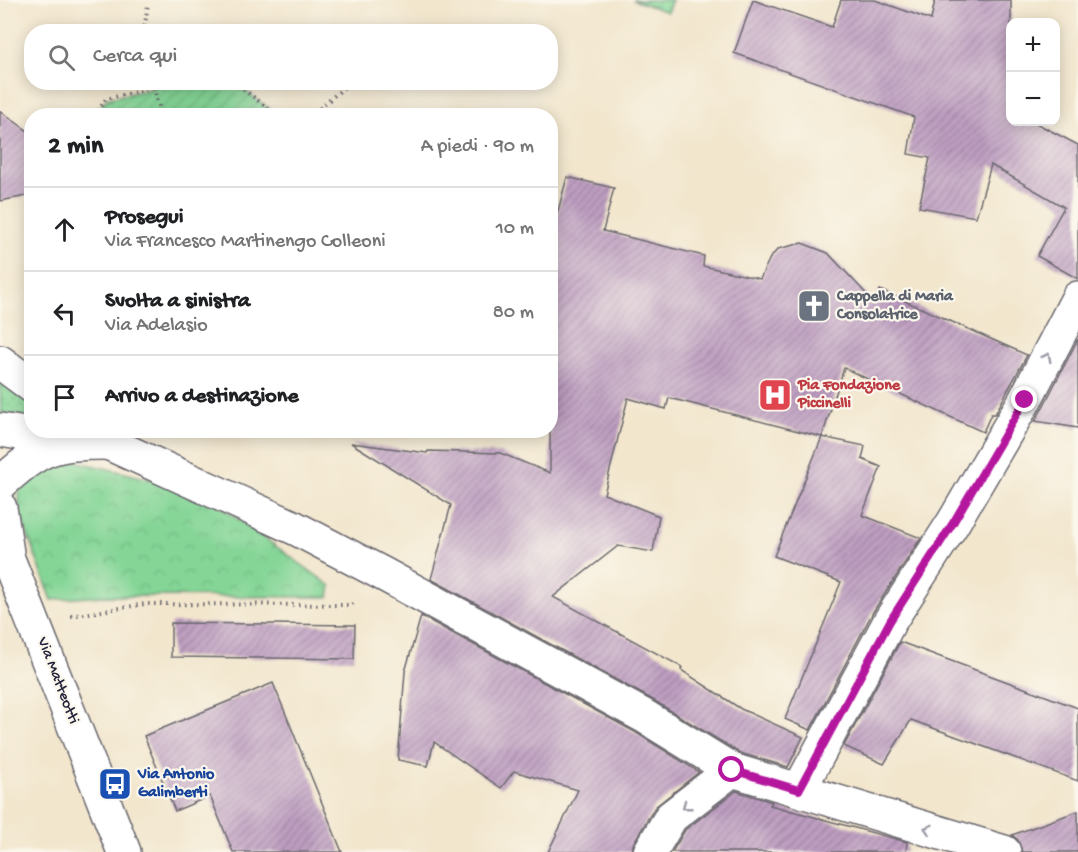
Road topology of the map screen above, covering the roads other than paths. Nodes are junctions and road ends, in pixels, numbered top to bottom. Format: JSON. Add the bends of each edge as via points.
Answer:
{"nodes":[{"id":1,"x":1078,"y":298,"type":"edge"},
{"id":2,"x":0,"y":362,"type":"edge"},
{"id":3,"x":24,"y":380,"type":"edge"},
{"id":4,"x":0,"y":430,"type":"edge"},
{"id":5,"x":24,"y":432,"type":"edge"},
{"id":6,"x":94,"y":439,"type":"edge"},
{"id":7,"x":0,"y":484,"type":"edge"},
{"id":8,"x":0,"y":508,"type":"edge"},
{"id":9,"x":4,"y":554,"type":"edge"},
{"id":10,"x":732,"y":770,"type":"junction"},
{"id":11,"x":799,"y":790,"type":"junction"},
{"id":12,"x":124,"y":852,"type":"edge"},
{"id":13,"x":650,"y":852,"type":"edge"},
{"id":14,"x":1004,"y":852,"type":"edge"}],
"edges":[{"from":11,"to":1,"type":"street","one_way":true,"via":[[890,621],[1025,400]]},
{"from":2,"to":3,"type":"street"},
{"from":4,"to":5,"type":"street"},
{"from":6,"to":7,"type":"street","via":[[50,448],[31,457]]},
{"from":6,"to":10,"type":"street","via":[[295,528],[644,716]]},
{"from":8,"to":9,"type":"street","name":"Via Matteotti"},
{"from":9,"to":12,"type":"street","name":"Via Matteotti"},
{"from":10,"to":11,"type":"street"},
{"from":10,"to":13,"type":"street","one_way":true,"via":[[671,817]]},
{"from":14,"to":11,"type":"street","one_way":true}]}
